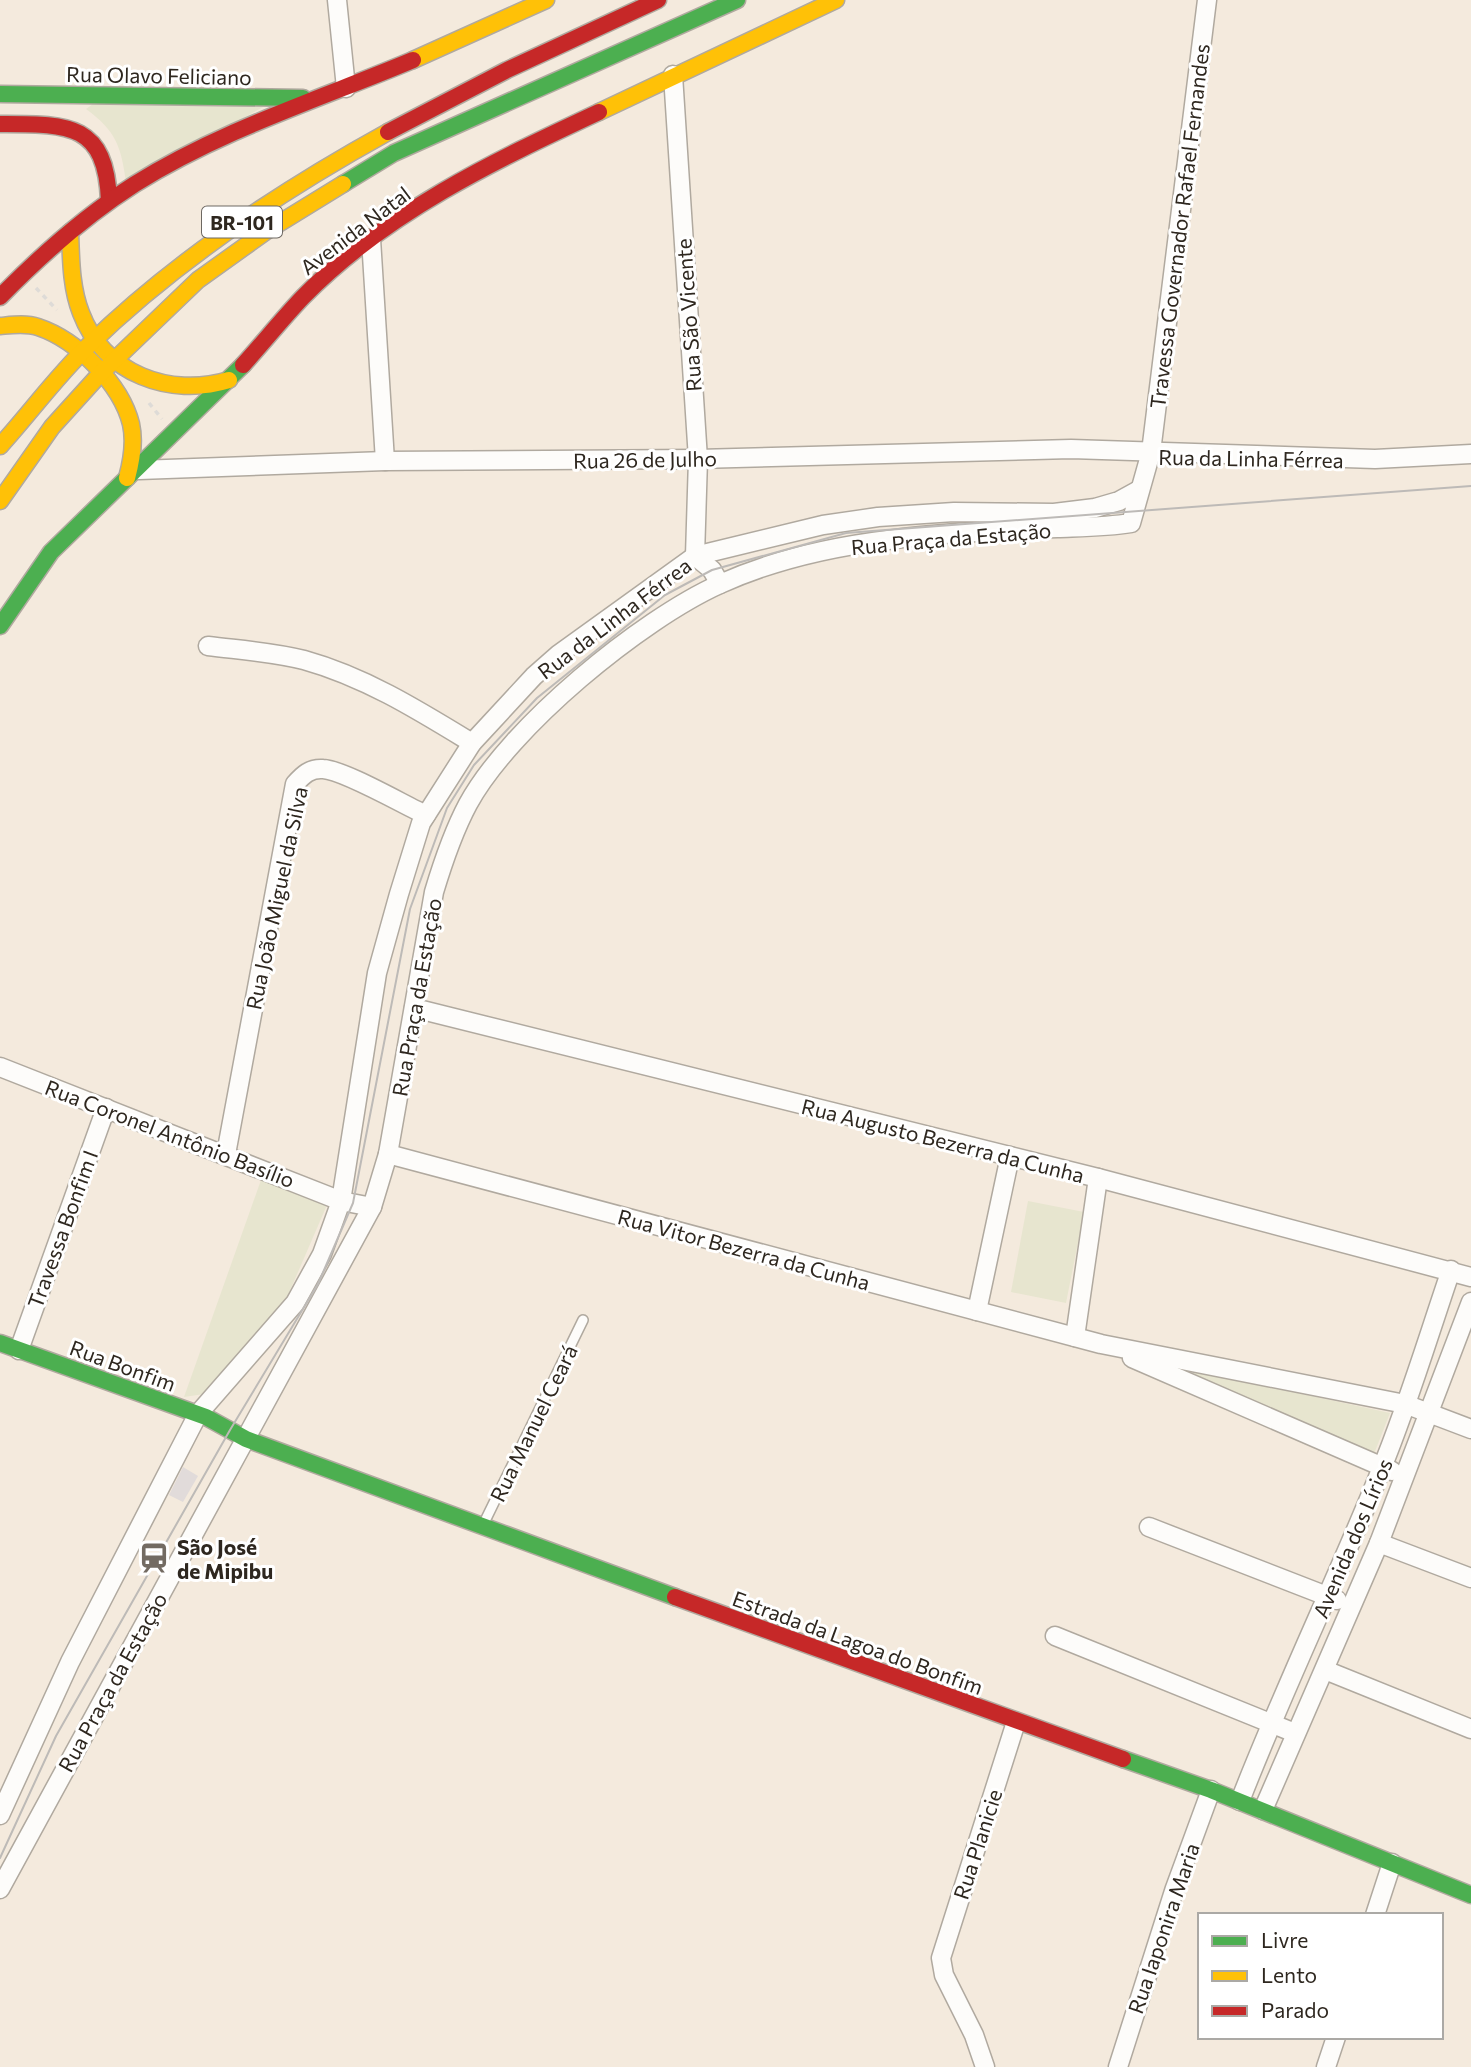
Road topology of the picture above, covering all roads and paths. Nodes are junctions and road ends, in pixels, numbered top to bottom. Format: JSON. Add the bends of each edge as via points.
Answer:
{"nodes":[{"id":1,"x":337,"y":0,"type":"edge"},
{"id":2,"x":546,"y":0,"type":"edge"},
{"id":3,"x":658,"y":0,"type":"edge"},
{"id":4,"x":737,"y":0,"type":"edge"},
{"id":5,"x":836,"y":0,"type":"edge"},
{"id":6,"x":1207,"y":0,"type":"edge"},
{"id":7,"x":673,"y":75,"type":"junction"},
{"id":8,"x":346,"y":88,"type":"junction"},
{"id":9,"x":0,"y":94,"type":"edge"},
{"id":10,"x":318,"y":98,"type":"junction"},
{"id":11,"x":0,"y":124,"type":"edge"},
{"id":12,"x":110,"y":201,"type":"junction"},
{"id":13,"x":70,"y":232,"type":"junction"},
{"id":14,"x":371,"y":239,"type":"junction"},
{"id":15,"x":0,"y":297,"type":"edge"},
{"id":16,"x":0,"y":326,"type":"edge"},
{"id":17,"x":96,"y":339,"type":"junction"},
{"id":18,"x":80,"y":354,"type":"junction"},
{"id":19,"x":115,"y":359,"type":"junction"},
{"id":20,"x":100,"y":374,"type":"junction"},
{"id":21,"x":230,"y":380,"type":"junction"},
{"id":22,"x":0,"y":446,"type":"edge"},
{"id":23,"x":1151,"y":452,"type":"junction"},
{"id":24,"x":1471,"y":454,"type":"edge"},
{"id":25,"x":698,"y":459,"type":"junction"},
{"id":26,"x":385,"y":461,"type":"junction"},
{"id":27,"x":133,"y":474,"type":"junction"},
{"id":28,"x":1139,"y":490,"type":"junction"},
{"id":29,"x":0,"y":501,"type":"edge"},
{"id":30,"x":695,"y":556,"type":"junction"},
{"id":31,"x":720,"y":584,"type":"junction"},
{"id":32,"x":0,"y":626,"type":"edge"},
{"id":33,"x":208,"y":646,"type":"dead end"},
{"id":34,"x":472,"y":743,"type":"junction"},
{"id":35,"x":423,"y":819,"type":"junction"},
{"id":36,"x":414,"y":1008,"type":"junction"},
{"id":37,"x":0,"y":1067,"type":"edge"},
{"id":38,"x":106,"y":1108,"type":"junction"},
{"id":39,"x":226,"y":1154,"type":"junction"},
{"id":40,"x":388,"y":1154,"type":"junction"},
{"id":41,"x":1010,"y":1156,"type":"junction"},
{"id":42,"x":1098,"y":1178,"type":"junction"},
{"id":43,"x":341,"y":1201,"type":"junction"},
{"id":44,"x":372,"y":1207,"type":"junction"},
{"id":45,"x":1451,"y":1270,"type":"junction"},
{"id":46,"x":1471,"y":1277,"type":"edge"},
{"id":47,"x":1471,"y":1302,"type":"edge"},
{"id":48,"x":977,"y":1311,"type":"junction"},
{"id":49,"x":583,"y":1320,"type":"dead end"},
{"id":50,"x":1075,"y":1337,"type":"junction"},
{"id":51,"x":0,"y":1343,"type":"edge"},
{"id":52,"x":1101,"y":1344,"type":"junction"},
{"id":53,"x":19,"y":1350,"type":"junction"},
{"id":54,"x":1405,"y":1404,"type":"junction"},
{"id":55,"x":1429,"y":1413,"type":"junction"},
{"id":56,"x":198,"y":1414,"type":"junction"},
{"id":57,"x":1471,"y":1429,"type":"edge"},
{"id":58,"x":230,"y":1430,"type":"joint"},
{"id":59,"x":246,"y":1439,"type":"junction"},
{"id":60,"x":1382,"y":1467,"type":"junction"},
{"id":61,"x":1405,"y":1476,"type":"junction"},
{"id":62,"x":483,"y":1526,"type":"junction"},
{"id":63,"x":1149,"y":1527,"type":"dead end"},
{"id":64,"x":1379,"y":1542,"type":"junction"},
{"id":65,"x":1471,"y":1578,"type":"edge"},
{"id":66,"x":1329,"y":1596,"type":"junction"},
{"id":67,"x":1350,"y":1605,"type":"junction"},
{"id":68,"x":1055,"y":1636,"type":"dead end"},
{"id":69,"x":1325,"y":1670,"type":"junction"},
{"id":70,"x":1016,"y":1722,"type":"junction"},
{"id":71,"x":1270,"y":1724,"type":"junction"},
{"id":72,"x":1471,"y":1729,"type":"edge"},
{"id":73,"x":1295,"y":1733,"type":"junction"},
{"id":74,"x":1211,"y":1790,"type":"junction"},
{"id":75,"x":1240,"y":1801,"type":"junction"},
{"id":76,"x":1263,"y":1810,"type":"junction"},
{"id":77,"x":0,"y":1815,"type":"edge"},
{"id":78,"x":1392,"y":1863,"type":"junction"},
{"id":79,"x":0,"y":1889,"type":"edge"},
{"id":80,"x":1471,"y":1895,"type":"edge"},
{"id":81,"x":1377,"y":1913,"type":"edge"},
{"id":82,"x":1334,"y":2039,"type":"edge"},
{"id":83,"x":985,"y":2067,"type":"edge"},
{"id":84,"x":1118,"y":2067,"type":"edge"},
{"id":85,"x":1326,"y":2067,"type":"edge"}],
"edges":[{"from":1,"to":8,"type":"street"},
{"from":2,"to":8,"type":"main road"},
{"from":3,"to":17,"type":"main road","number":"BR-101","via":[[534,55],[333,163],[272,200],[184,265]]},
{"from":4,"to":19,"type":"main road","number":"BR-101","via":[[394,153],[264,232],[198,280]]},
{"from":5,"to":7,"type":"main road","name":"Avenida Natal"},
{"from":6,"to":23,"type":"street","name":"Travessa Governador Rafael Fernandes"},
{"from":7,"to":14,"type":"main road","name":"Avenida Natal","via":[[499,159]]},
{"from":7,"to":25,"type":"street","name":"Rua São Vicente"},
{"from":8,"to":10,"type":"main road"},
{"from":9,"to":10,"type":"main road","name":"Rua Olavo Feliciano"},
{"from":10,"to":12,"type":"main road","via":[[211,143]]},
{"from":11,"to":12,"type":"main road","via":[[51,124],[85,134],[99,148],[106,166]]},
{"from":12,"to":13,"type":"main road"},
{"from":13,"to":15,"type":"main road"},
{"from":13,"to":17,"type":"main road","via":[[75,290]]},
{"from":14,"to":21,"type":"main road","name":"Avenida Natal","via":[[304,296]]},
{"from":14,"to":26,"type":"street"},
{"from":16,"to":18,"type":"main road","via":[[36,327],[58,336]]},
{"from":17,"to":18,"type":"main road","number":"BR-101"},
{"from":17,"to":19,"type":"main road"},
{"from":18,"to":20,"type":"main road"},
{"from":18,"to":22,"type":"main road","number":"BR-101"},
{"from":19,"to":20,"type":"main road","number":"BR-101"},
{"from":19,"to":21,"type":"main road","via":[[161,385],[203,387]]},
{"from":20,"to":27,"type":"main road","via":[[128,415]]},
{"from":20,"to":29,"type":"main road","number":"BR-101","via":[[52,427]]},
{"from":21,"to":27,"type":"main road","name":"Avenida Natal"},
{"from":23,"to":24,"type":"street","name":"Rua da Linha Férrea","via":[[1375,459]]},
{"from":23,"to":25,"type":"street","name":"Rua 26 de Julho","via":[[1071,449]]},
{"from":23,"to":28,"type":"street","name":"Rua da Linha Férrea"},
{"from":25,"to":26,"type":"street","name":"Rua 26 de Julho"},
{"from":25,"to":30,"type":"street","name":"Rua São Vicente"},
{"from":26,"to":27,"type":"street","name":"Rua 26 de Julho"},
{"from":27,"to":32,"type":"main road","name":"Avenida Natal","via":[[51,552]]},
{"from":28,"to":30,"type":"street","name":"Rua da Linha Férrea","via":[[1095,508],[1054,513],[878,517]]},
{"from":28,"to":31,"type":"street","name":"Rua Praça da Estação","via":[[1131,523],[890,539],[788,559]]},
{"from":30,"to":31,"type":"street"},
{"from":30,"to":34,"type":"street","name":"Rua da Linha Férrea","via":[[559,654]]},
{"from":31,"to":36,"type":"street","name":"Rua Praça da Estação","via":[[683,602],[573,685],[489,772],[446,850]]},
{"from":33,"to":34,"type":"street","via":[[303,660],[338,672],[396,696]]},
{"from":34,"to":35,"type":"street","name":"Rua da Linha Férrea"},
{"from":35,"to":39,"type":"street","name":"Rua João Miguel da Silva","via":[[330,770],[312,770],[295,784]]},
{"from":35,"to":43,"type":"street","name":"Rua Praça da Estação","via":[[377,973]]},
{"from":36,"to":40,"type":"street","name":"Rua Praça da Estação"},
{"from":36,"to":41,"type":"street","name":"Rua Augusto Bezerra da Cunha"},
{"from":37,"to":38,"type":"street","name":"Rua Coronel Antônio Basílio"},
{"from":38,"to":39,"type":"street","name":"Rua Coronel Antônio Basílio"},
{"from":38,"to":53,"type":"street","name":"Travessa Bonfim I"},
{"from":39,"to":43,"type":"street","name":"Rua Coronel Antônio Basílio"},
{"from":40,"to":44,"type":"street","name":"Rua Praça da Estação"},
{"from":40,"to":48,"type":"street","name":"Rua Vitor Bezerra da Cunha"},
{"from":41,"to":42,"type":"street","name":"Rua Augusto Bezerra da Cunha"},
{"from":41,"to":48,"type":"street"},
{"from":42,"to":45,"type":"street","name":"Rua Augusto Bezerra da Cunha"},
{"from":42,"to":50,"type":"street"},
{"from":43,"to":44,"type":"street","name":"Rua Coronel Antônio Basílio"},
{"from":43,"to":56,"type":"street","name":"Rua Praça da Estação","via":[[321,1254],[295,1303]]},
{"from":44,"to":59,"type":"street","name":"Rua Praça da Estação"},
{"from":45,"to":46,"type":"street","name":"Rua Augusto Bezerra da Cunha"},
{"from":45,"to":54,"type":"street","name":"Avenida dos Lírios"},
{"from":47,"to":55,"type":"street","name":"Avenida dos Lírios"},
{"from":48,"to":50,"type":"street","name":"Rua Vitor Bezerra da Cunha"},
{"from":49,"to":62,"type":"lane","name":"Rua Manuel Ceará"},
{"from":50,"to":52,"type":"street","name":"Rua Vitor Bezerra da Cunha"},
{"from":51,"to":53,"type":"main road","name":"Rua Bonfim"},
{"from":52,"to":54,"type":"street","name":"Rua Vitor Bezerra da Cunha"},
{"from":52,"to":60,"type":"street","name":"Rua Vitor Bezerra da Cunha"},
{"from":53,"to":56,"type":"main road","name":"Rua Bonfim"},
{"from":54,"to":55,"type":"street","name":"Rua Vitor Bezerra da Cunha"},
{"from":54,"to":60,"type":"street","name":"Avenida dos Lírios"},
{"from":55,"to":57,"type":"street","name":"Rua Vitor Bezerra da Cunha"},
{"from":55,"to":61,"type":"street","name":"Avenida dos Lírios"},
{"from":56,"to":58,"type":"main road","name":"Rua Bonfim"},
{"from":56,"to":77,"type":"street","name":"Rua Praça da Estação","via":[[70,1661]]},
{"from":58,"to":59,"type":"main road","name":"Estrada da Lagoa do Bonfim"},
{"from":59,"to":62,"type":"main road","name":"Estrada da Lagoa do Bonfim"},
{"from":59,"to":79,"type":"street","name":"Rua Praça da Estação"},
{"from":60,"to":61,"type":"street","name":"Rua Vitor Bezerra da Cunha"},
{"from":60,"to":66,"type":"street","name":"Avenida dos Lírios"},
{"from":61,"to":64,"type":"street","name":"Avenida dos Lírios"},
{"from":62,"to":70,"type":"main road","name":"Estrada da Lagoa do Bonfim"},
{"from":63,"to":66,"type":"street"},
{"from":64,"to":65,"type":"street"},
{"from":64,"to":67,"type":"street","name":"Avenida dos Lírios"},
{"from":66,"to":67,"type":"street"},
{"from":66,"to":71,"type":"street","name":"Avenida dos Lírios"},
{"from":67,"to":69,"type":"street","name":"Avenida dos Lírios"},
{"from":68,"to":71,"type":"street"},
{"from":69,"to":72,"type":"street"},
{"from":69,"to":73,"type":"street","name":"Avenida dos Lírios"},
{"from":70,"to":74,"type":"main road","name":"Estrada da Lagoa do Bonfim"},
{"from":70,"to":83,"type":"street","name":"Rua Planicie","via":[[941,1966]]},
{"from":71,"to":73,"type":"street"},
{"from":71,"to":75,"type":"street","name":"Avenida dos Lírios"},
{"from":73,"to":76,"type":"street","name":"Avenida dos Lírios"},
{"from":74,"to":75,"type":"main road","name":"Estrada da Lagoa do Bonfim"},
{"from":74,"to":84,"type":"street","name":"Rua Iaponira Maria"},
{"from":75,"to":76,"type":"main road","name":"Estrada da Lagoa do Bonfim"},
{"from":76,"to":78,"type":"main road","name":"Estrada da Lagoa do Bonfim"},
{"from":78,"to":80,"type":"main road","name":"Estrada da Lagoa do Bonfim"},
{"from":78,"to":81,"type":"street"},
{"from":82,"to":85,"type":"street"}]}
